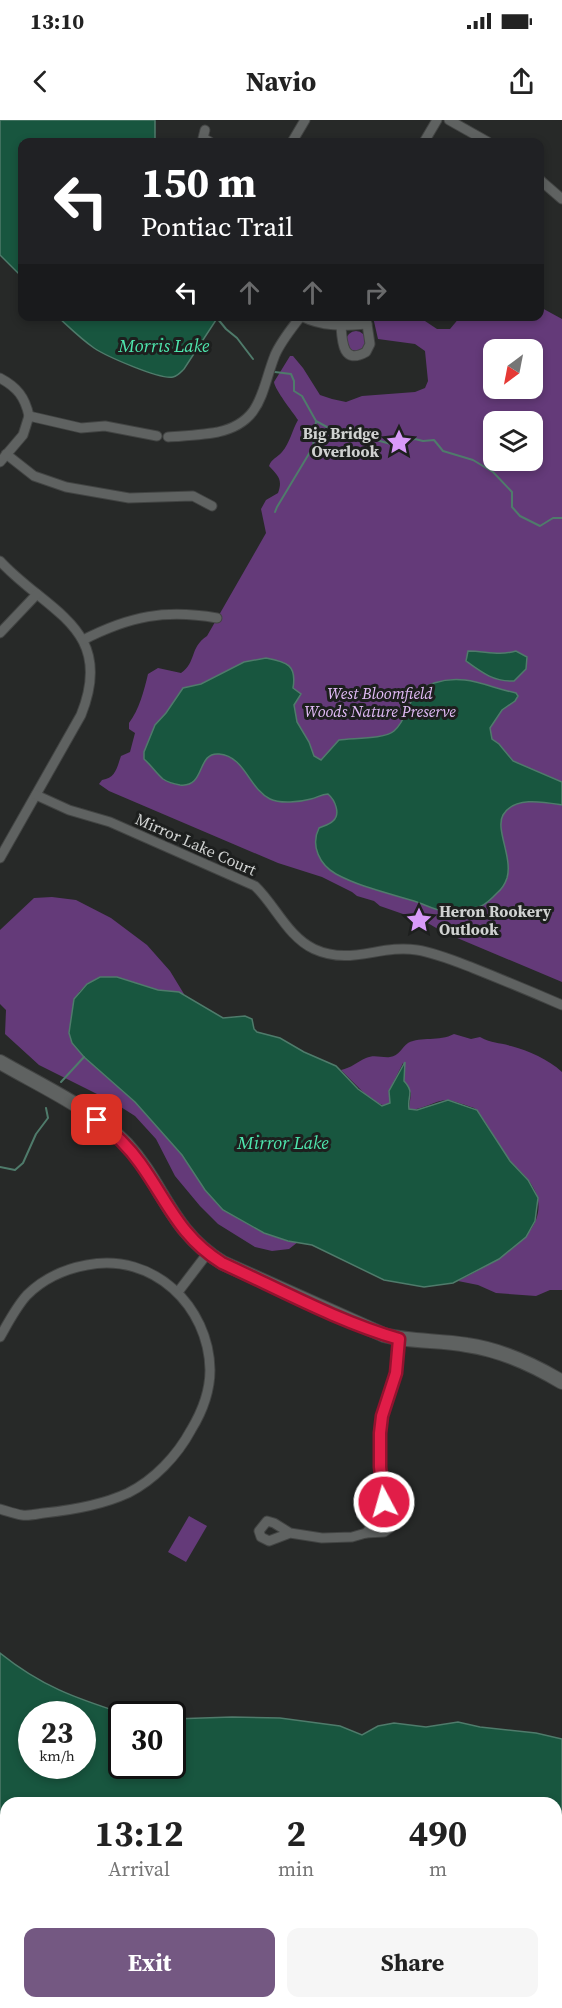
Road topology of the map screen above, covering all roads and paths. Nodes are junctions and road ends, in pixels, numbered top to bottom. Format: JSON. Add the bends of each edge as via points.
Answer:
{"nodes":[{"id":1,"x":305,"y":120,"type":"edge"},
{"id":2,"x":437,"y":120,"type":"edge"},
{"id":3,"x":450,"y":120,"type":"edge"},
{"id":4,"x":205,"y":130,"type":"dead end"},
{"id":5,"x":203,"y":138,"type":"edge"},
{"id":6,"x":294,"y":138,"type":"edge"},
{"id":7,"x":426,"y":138,"type":"edge"},
{"id":8,"x":481,"y":138,"type":"edge"},
{"id":9,"x":544,"y":184,"type":"edge"},
{"id":10,"x":562,"y":199,"type":"edge"},
{"id":11,"x":298,"y":321,"type":"edge"},
{"id":12,"x":314,"y":321,"type":"edge"},
{"id":13,"x":362,"y":321,"type":"edge"},
{"id":14,"x":366,"y":321,"type":"edge"},
{"id":15,"x":341,"y":326,"type":"junction"},
{"id":16,"x":0,"y":378,"type":"edge"},
{"id":17,"x":29,"y":416,"type":"junction"},
{"id":18,"x":3,"y":458,"type":"edge"},
{"id":19,"x":212,"y":506,"type":"dead end"},
{"id":20,"x":0,"y":561,"type":"edge"},
{"id":21,"x":37,"y":594,"type":"junction"},
{"id":22,"x":217,"y":618,"type":"dead end"},
{"id":23,"x":0,"y":633,"type":"edge"},
{"id":24,"x":83,"y":640,"type":"junction"},
{"id":25,"x":36,"y":795,"type":"junction"},
{"id":26,"x":0,"y":834,"type":"edge"},
{"id":27,"x":10,"y":839,"type":"junction"},
{"id":28,"x":1,"y":853,"type":"edge"},
{"id":29,"x":562,"y":1005,"type":"edge"},
{"id":30,"x":2,"y":1066,"type":"edge"},
{"id":31,"x":207,"y":1254,"type":"junction"},
{"id":32,"x":178,"y":1292,"type":"junction"},
{"id":33,"x":0,"y":1337,"type":"edge"},
{"id":34,"x":399,"y":1339,"type":"junction"},
{"id":35,"x":562,"y":1382,"type":"edge"},
{"id":36,"x":384,"y":1502,"type":"junction"},
{"id":37,"x":0,"y":1509,"type":"edge"},
{"id":38,"x":290,"y":1533,"type":"dead end"},
{"id":39,"x":366,"y":1533,"type":"junction"}],
"edges":[{"from":1,"to":6,"type":"street"},
{"from":2,"to":7,"type":"street"},
{"from":3,"to":8,"type":"street"},
{"from":4,"to":5,"type":"street"},
{"from":9,"to":10,"type":"street"},
{"from":11,"to":17,"type":"street","via":[[276,353],[260,403],[239,424],[220,432],[162,436],[105,426],[81,428]]},
{"from":12,"to":15,"type":"street"},
{"from":13,"to":15,"type":"street"},
{"from":14,"to":15,"type":"street","via":[[370,344],[366,352],[356,356],[343,348]]},
{"from":16,"to":17,"type":"street","via":[[12,384],[25,400]]},
{"from":17,"to":18,"type":"street","via":[[23,435]]},
{"from":18,"to":19,"type":"street","via":[[66,488],[129,498],[193,496]]},
{"from":20,"to":21,"type":"street"},
{"from":21,"to":23,"type":"street"},
{"from":21,"to":24,"type":"street","via":[[74,626]]},
{"from":22,"to":24,"type":"street","via":[[183,613],[144,615]]},
{"from":24,"to":25,"type":"street","via":[[90,663],[89,696]]},
{"from":25,"to":27,"type":"street"},
{"from":25,"to":29,"type":"street","name":"Mirror Lake Court","via":[[110,822],[255,886],[297,937],[313,949],[354,957],[388,949],[419,950]]},
{"from":26,"to":27,"type":"street"},
{"from":27,"to":28,"type":"street"},
{"from":30,"to":31,"type":"main road","via":[[77,1106],[114,1133],[140,1161],[189,1237]]},
{"from":31,"to":32,"type":"street"},
{"from":31,"to":34,"type":"main road","via":[[323,1309]]},
{"from":32,"to":33,"type":"street","via":[[155,1275],[130,1265],[78,1267],[61,1272],[27,1296]]},
{"from":32,"to":37,"type":"street","via":[[203,1330],[210,1372],[207,1396],[185,1443],[151,1479],[113,1499],[76,1509],[22,1515]]},
{"from":34,"to":35,"type":"main road","via":[[486,1348],[523,1361]]},
{"from":34,"to":36,"type":"street","via":[[396,1373],[380,1433]]},
{"from":36,"to":39,"type":"street","via":[[379,1518]]},
{"from":36,"to":39,"type":"street","via":[[393,1514],[391,1527],[384,1532]]},
{"from":38,"to":39,"type":"street","via":[[340,1539]]}]}
